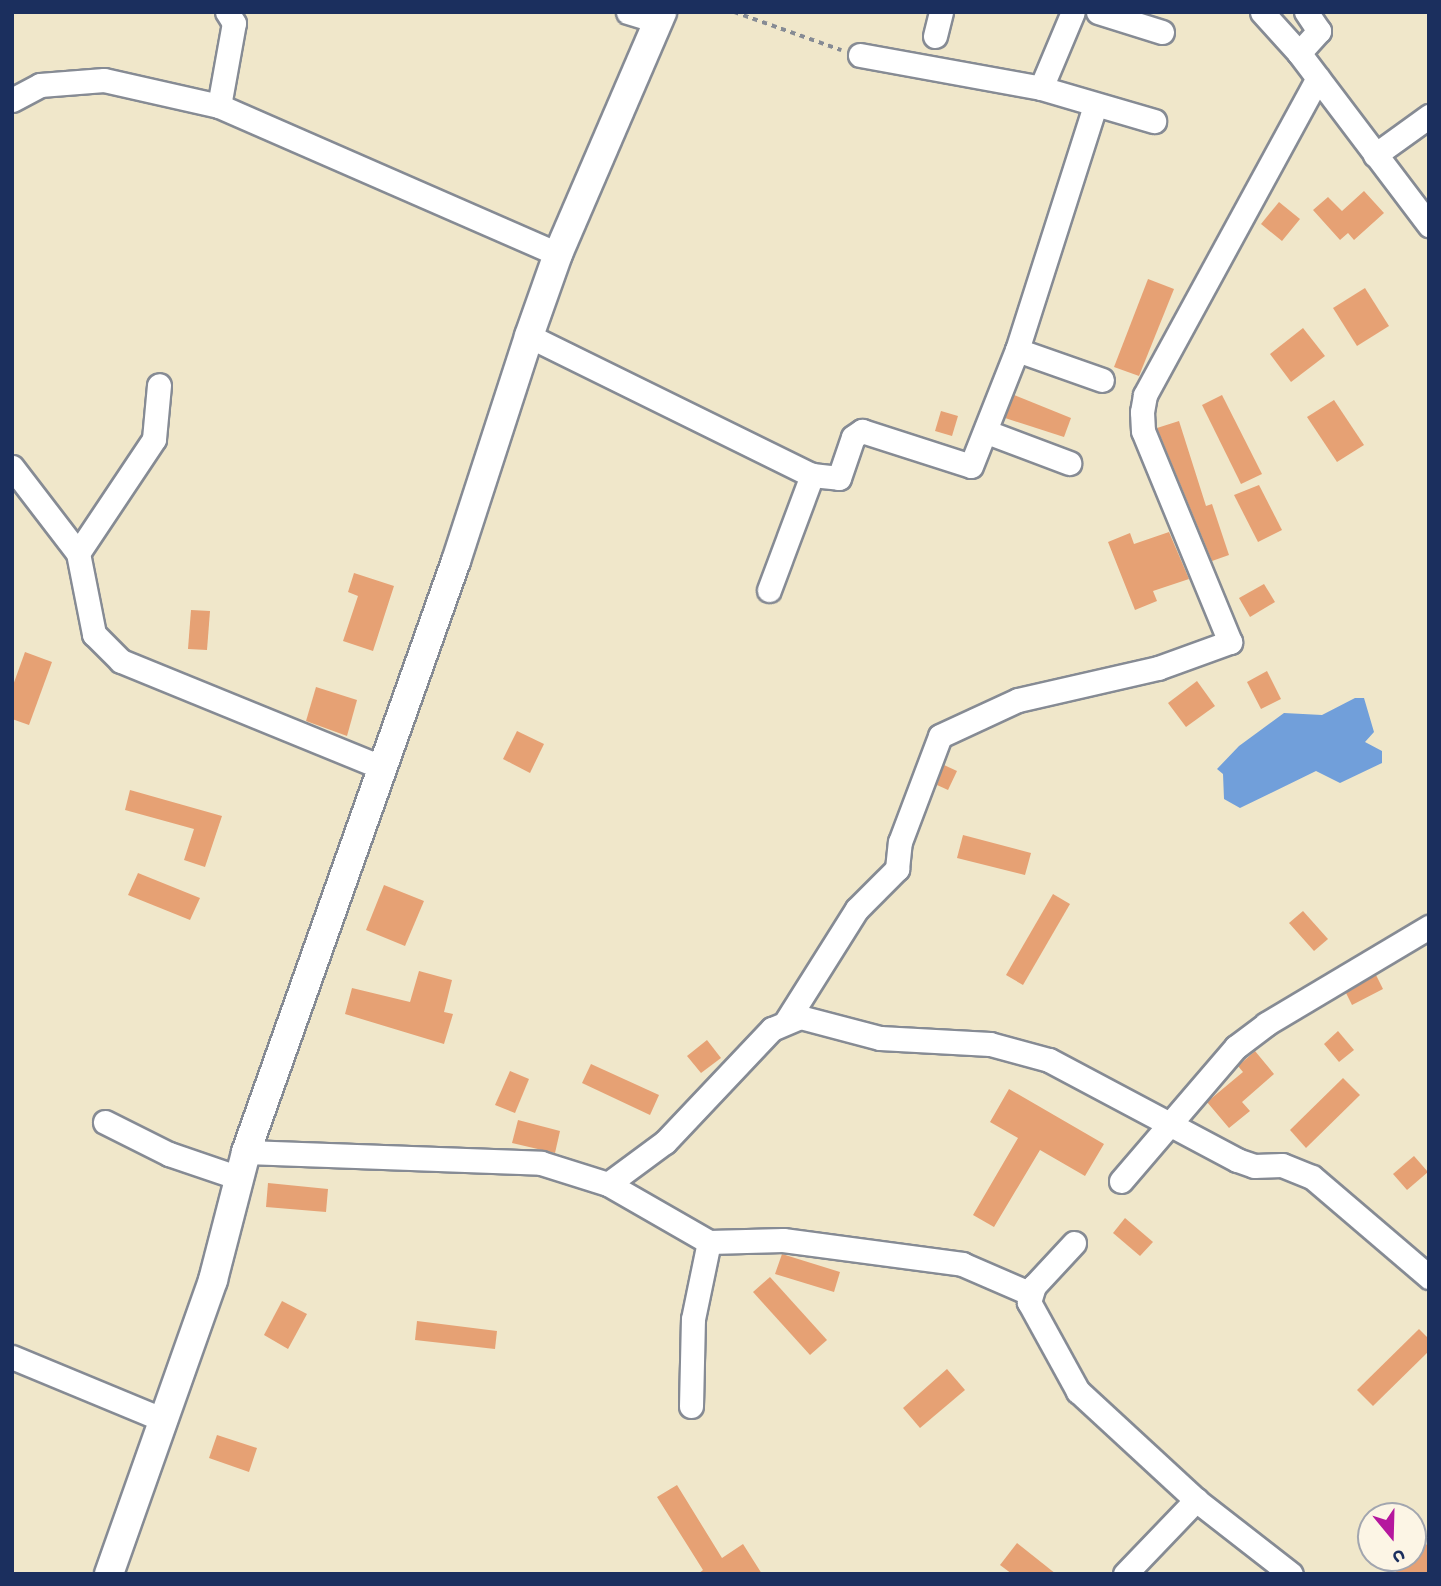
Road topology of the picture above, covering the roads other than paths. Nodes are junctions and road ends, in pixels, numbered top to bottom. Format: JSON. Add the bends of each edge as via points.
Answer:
{"nodes":[{"id":1,"x":628,"y":12,"type":"edge"},
{"id":2,"x":942,"y":12,"type":"edge"},
{"id":3,"x":1073,"y":12,"type":"edge"},
{"id":4,"x":1098,"y":12,"type":"edge"},
{"id":5,"x":1262,"y":12,"type":"edge"},
{"id":6,"x":1306,"y":12,"type":"edge"},
{"id":7,"x":234,"y":16,"type":"edge"},
{"id":8,"x":660,"y":17,"type":"edge"},
{"id":9,"x":1162,"y":32,"type":"dead end"},
{"id":10,"x":935,"y":36,"type":"dead end"},
{"id":11,"x":1299,"y":53,"type":"junction"},
{"id":12,"x":860,"y":55,"type":"road end"},
{"id":13,"x":1318,"y":78,"type":"junction"},
{"id":14,"x":1041,"y":88,"type":"junction"},
{"id":15,"x":14,"y":98,"type":"edge"},
{"id":16,"x":1095,"y":105,"type":"junction"},
{"id":17,"x":219,"y":106,"type":"junction"},
{"id":18,"x":1429,"y":116,"type":"edge"},
{"id":19,"x":1154,"y":121,"type":"dead end"},
{"id":20,"x":1375,"y":155,"type":"junction"},
{"id":21,"x":1429,"y":225,"type":"edge"},
{"id":22,"x":558,"y":254,"type":"junction"},
{"id":23,"x":529,"y":336,"type":"junction"},
{"id":24,"x":1017,"y":350,"type":"junction"},
{"id":25,"x":1102,"y":380,"type":"dead end"},
{"id":26,"x":159,"y":385,"type":"dead end"},
{"id":27,"x":987,"y":432,"type":"junction"},
{"id":28,"x":1069,"y":463,"type":"dead end"},
{"id":29,"x":12,"y":467,"type":"edge"},
{"id":30,"x":811,"y":475,"type":"junction"},
{"id":31,"x":78,"y":552,"type":"junction"},
{"id":32,"x":769,"y":590,"type":"dead end"},
{"id":33,"x":381,"y":767,"type":"junction"},
{"id":34,"x":1429,"y":927,"type":"edge"},
{"id":35,"x":787,"y":1020,"type":"junction"},
{"id":36,"x":105,"y":1122,"type":"dead end"},
{"id":37,"x":1175,"y":1123,"type":"junction"},
{"id":38,"x":243,"y":1165,"type":"junction"},
{"id":39,"x":1121,"y":1181,"type":"dead end"},
{"id":40,"x":608,"y":1184,"type":"junction"},
{"id":41,"x":709,"y":1242,"type":"junction"},
{"id":42,"x":1074,"y":1243,"type":"dead end"},
{"id":43,"x":1429,"y":1277,"type":"edge"},
{"id":44,"x":1029,"y":1293,"type":"junction"},
{"id":45,"x":12,"y":1357,"type":"edge"},
{"id":46,"x":691,"y":1406,"type":"dead end"},
{"id":47,"x":164,"y":1420,"type":"junction"},
{"id":48,"x":1196,"y":1500,"type":"junction"},
{"id":49,"x":109,"y":1574,"type":"edge"},
{"id":50,"x":1125,"y":1574,"type":"edge"},
{"id":51,"x":1291,"y":1574,"type":"edge"}],
"edges":[{"from":1,"to":8,"type":"street"},
{"from":2,"to":10,"type":"street"},
{"from":3,"to":14,"type":"street"},
{"from":4,"to":9,"type":"street"},
{"from":5,"to":11,"type":"street"},
{"from":6,"to":11,"type":"street","via":[[1320,31]]},
{"from":7,"to":17,"type":"street"},
{"from":8,"to":22,"type":"street"},
{"from":11,"to":13,"type":"street"},
{"from":12,"to":14,"type":"street"},
{"from":13,"to":20,"type":"street"},
{"from":13,"to":35,"type":"street","via":[[1145,395],[1142,412],[1143,430],[1230,642],[1158,668],[1018,700],[940,736],[900,842],[897,869],[857,909]]},
{"from":14,"to":16,"type":"street"},
{"from":15,"to":17,"type":"street","via":[[40,85],[104,80]]},
{"from":16,"to":19,"type":"street"},
{"from":16,"to":24,"type":"street"},
{"from":17,"to":22,"type":"street"},
{"from":18,"to":20,"type":"street"},
{"from":20,"to":21,"type":"street"},
{"from":22,"to":23,"type":"street"},
{"from":23,"to":30,"type":"street"},
{"from":23,"to":33,"type":"street","via":[[456,561]]},
{"from":24,"to":25,"type":"street"},
{"from":24,"to":27,"type":"street"},
{"from":26,"to":31,"type":"street","via":[[154,439]]},
{"from":27,"to":28,"type":"street"},
{"from":27,"to":30,"type":"street","via":[[973,464],[965,467],[862,431],[853,438],[839,478]]},
{"from":29,"to":31,"type":"street"},
{"from":30,"to":32,"type":"street"},
{"from":31,"to":33,"type":"street","via":[[94,634],[121,661]]},
{"from":33,"to":38,"type":"street"},
{"from":34,"to":37,"type":"street","via":[[1266,1024],[1236,1047]]},
{"from":35,"to":37,"type":"street","via":[[800,1017],[880,1038],[1002,1047],[1049,1060],[1117,1099]]},
{"from":35,"to":40,"type":"street","via":[[726,1075],[665,1142]]},
{"from":36,"to":38,"type":"street","via":[[169,1154]]},
{"from":37,"to":39,"type":"street"},
{"from":37,"to":43,"type":"street","via":[[1237,1160],[1254,1166],[1282,1165],[1312,1177]]},
{"from":38,"to":40,"type":"street","via":[[541,1163]]},
{"from":38,"to":47,"type":"street","via":[[213,1280]]},
{"from":40,"to":41,"type":"street"},
{"from":41,"to":44,"type":"street","via":[[783,1240],[962,1264]]},
{"from":41,"to":46,"type":"street","via":[[693,1319]]},
{"from":42,"to":44,"type":"street"},
{"from":44,"to":48,"type":"street","via":[[1029,1302],[1078,1391]]},
{"from":45,"to":47,"type":"street"},
{"from":47,"to":49,"type":"street"},
{"from":48,"to":50,"type":"street"},
{"from":48,"to":51,"type":"street"}]}
